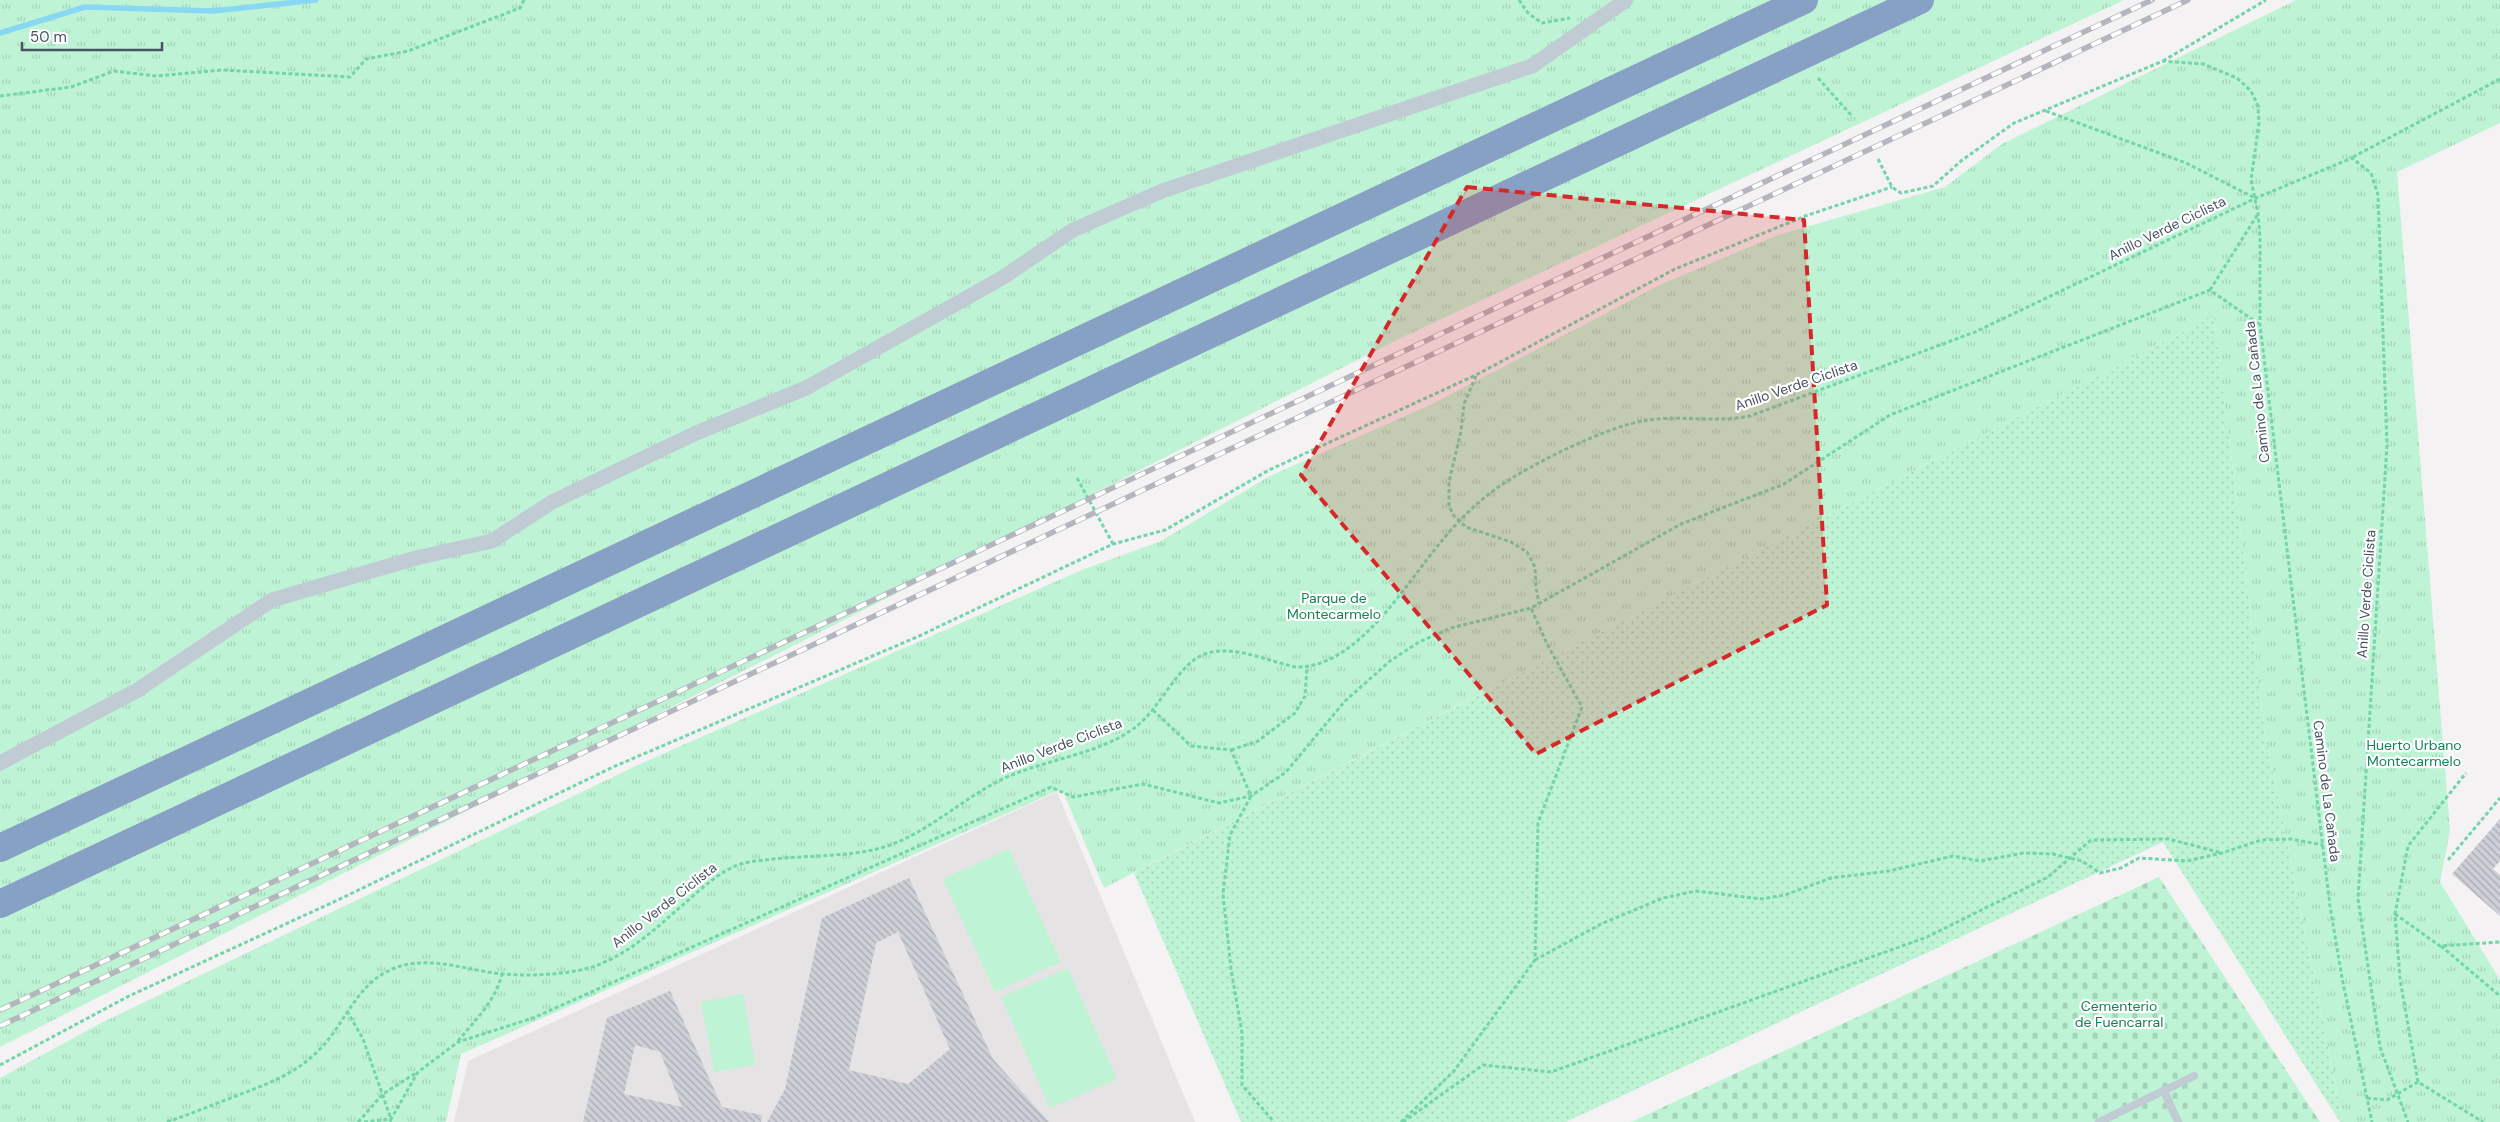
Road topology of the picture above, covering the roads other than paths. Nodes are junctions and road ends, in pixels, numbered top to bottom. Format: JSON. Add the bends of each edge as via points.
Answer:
{"nodes":[{"id":1,"x":1626,"y":0,"type":"edge"},
{"id":2,"x":1804,"y":0,"type":"edge"},
{"id":3,"x":1920,"y":0,"type":"edge"},
{"id":4,"x":0,"y":764,"type":"edge"},
{"id":5,"x":0,"y":848,"type":"edge"},
{"id":6,"x":0,"y":904,"type":"edge"},
{"id":7,"x":2194,"y":1076,"type":"dead end"},
{"id":8,"x":2164,"y":1091,"type":"junction"},
{"id":9,"x":2098,"y":1122,"type":"edge"},
{"id":10,"x":2178,"y":1122,"type":"edge"}],
"edges":[{"from":1,"to":4,"type":"street","via":[[1532,66],[1162,191],[1073,230],[1002,278],[806,388],[694,434],[552,502],[492,541],[416,558],[272,600],[136,691]]},
{"from":2,"to":5,"type":"highway"},
{"from":3,"to":6,"type":"highway"},
{"from":7,"to":8,"type":"lane"},
{"from":8,"to":9,"type":"lane"},
{"from":8,"to":10,"type":"lane"}]}
